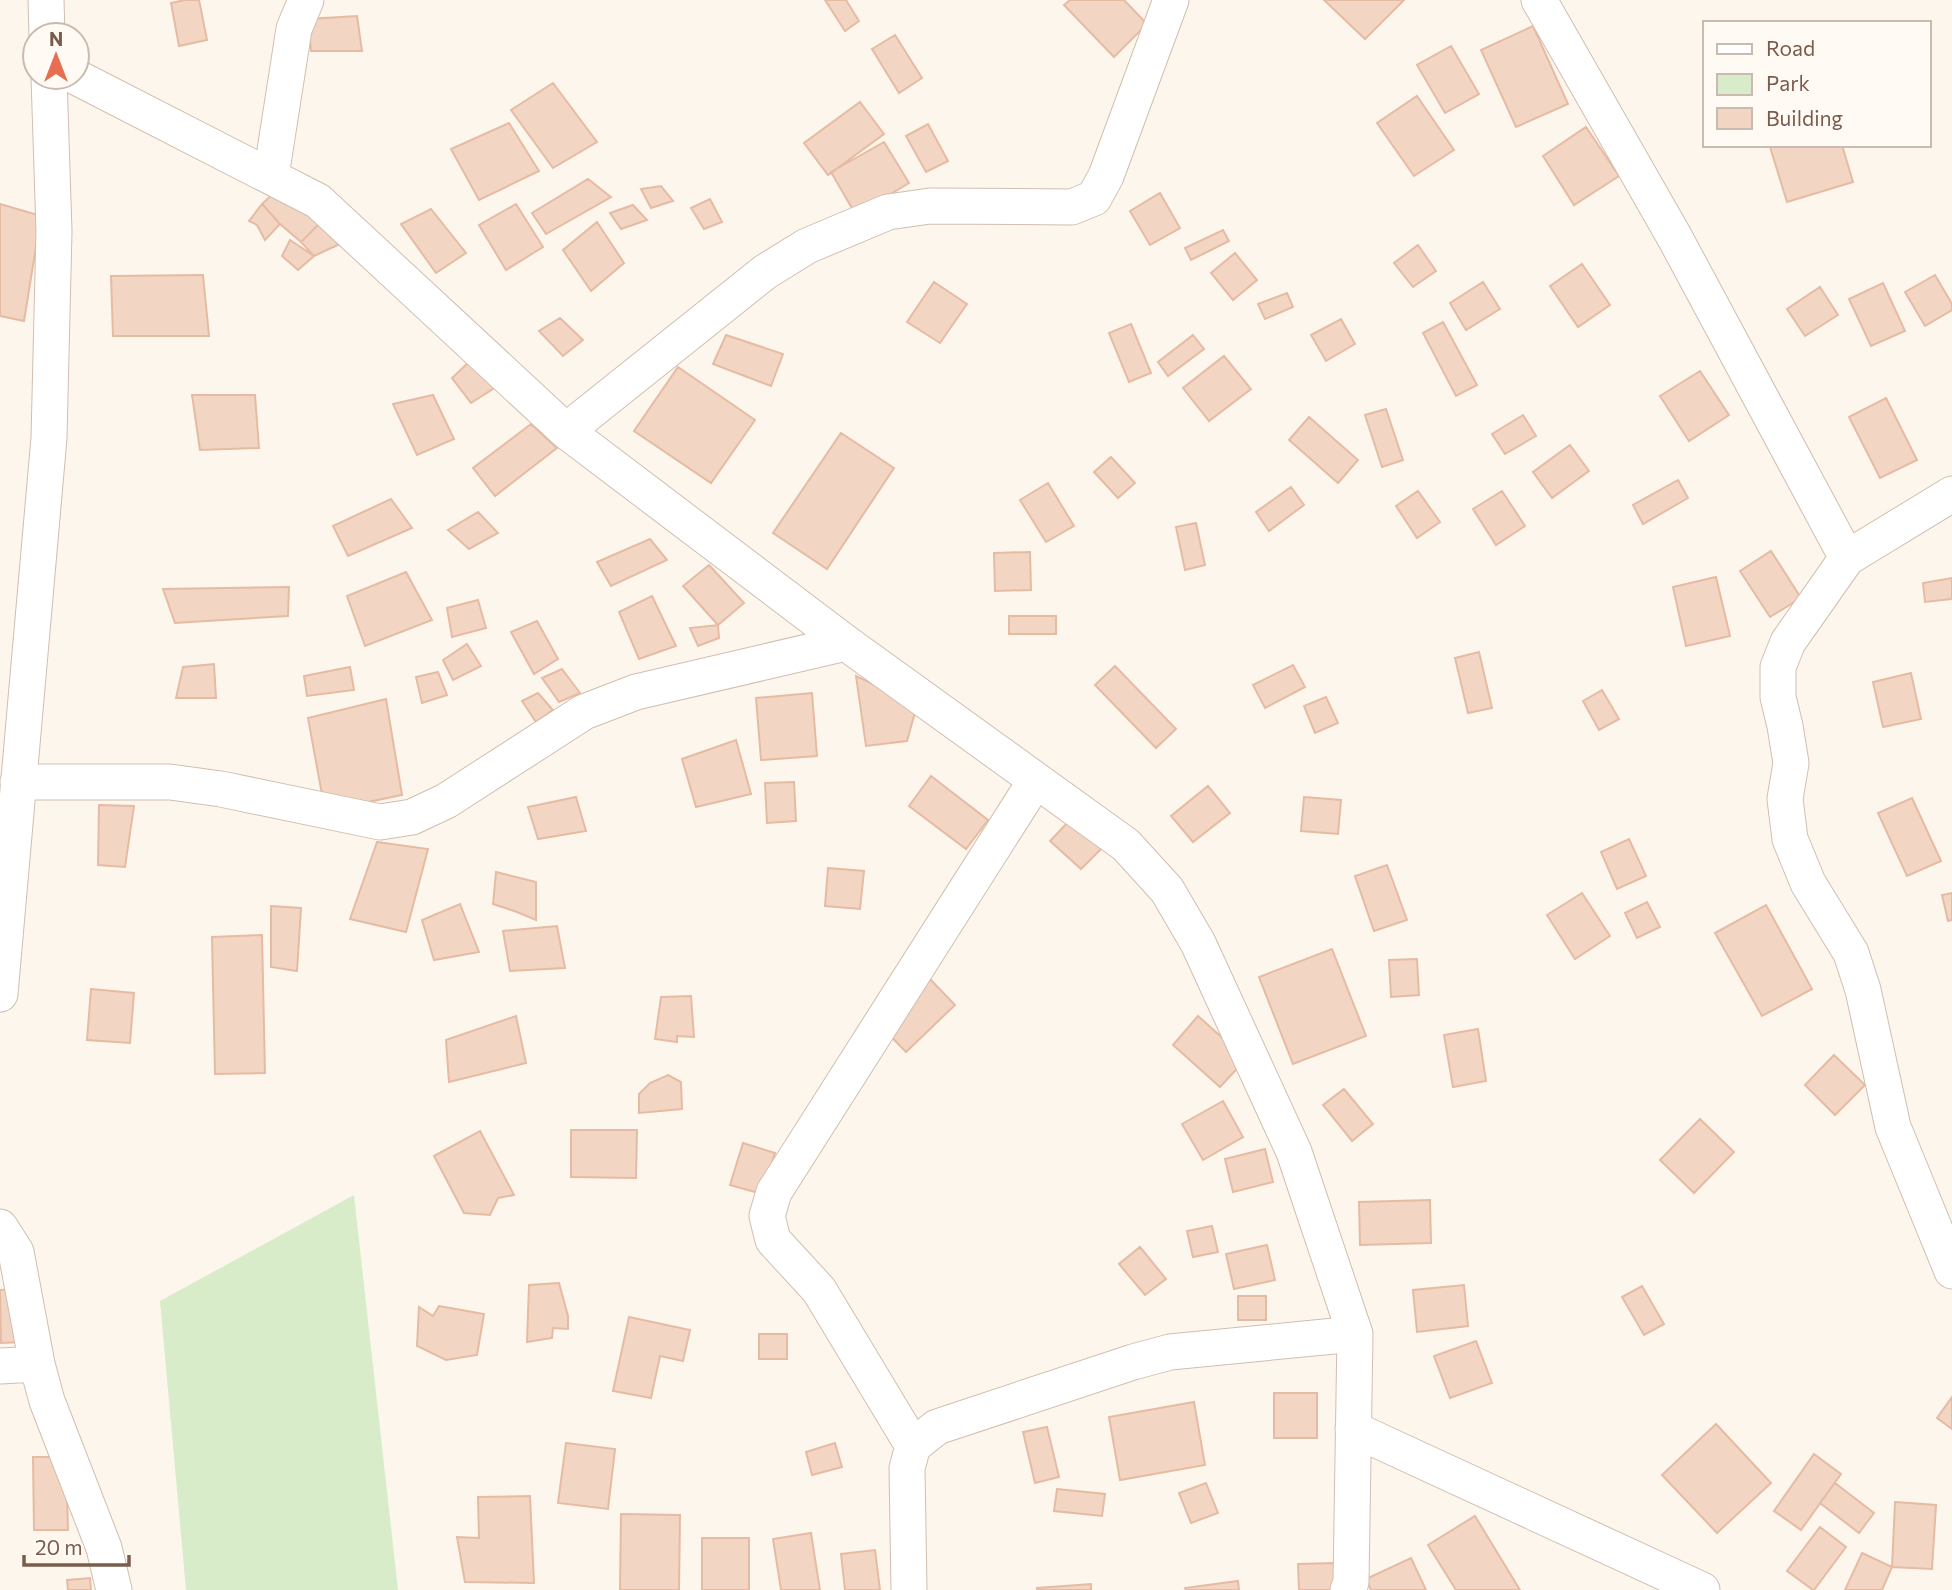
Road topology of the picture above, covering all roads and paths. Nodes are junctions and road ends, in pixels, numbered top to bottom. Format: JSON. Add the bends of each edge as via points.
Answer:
{"nodes":[{"id":1,"x":46,"y":0,"type":"edge"},
{"id":2,"x":306,"y":0,"type":"edge"},
{"id":3,"x":1171,"y":0,"type":"edge"},
{"id":4,"x":1539,"y":0,"type":"edge"},
{"id":5,"x":47,"y":21,"type":"edge"},
{"id":6,"x":91,"y":85,"type":"edge"},
{"id":7,"x":49,"y":91,"type":"edge"},
{"id":8,"x":271,"y":176,"type":"junction"},
{"id":9,"x":566,"y":431,"type":"junction"},
{"id":10,"x":1952,"y":494,"type":"edge"},
{"id":11,"x":1847,"y":558,"type":"junction"},
{"id":12,"x":846,"y":643,"type":"junction"},
{"id":13,"x":11,"y":731,"type":"edge"},
{"id":14,"x":1036,"y":780,"type":"junction"},
{"id":15,"x":18,"y":782,"type":"junction"},
{"id":16,"x":6,"y":853,"type":"edge"},
{"id":17,"x":0,"y":994,"type":"edge"},
{"id":18,"x":0,"y":1227,"type":"edge"},
{"id":19,"x":1952,"y":1271,"type":"edge"},
{"id":20,"x":1355,"y":1334,"type":"junction"},
{"id":21,"x":37,"y":1364,"type":"junction"},
{"id":22,"x":0,"y":1366,"type":"edge"},
{"id":23,"x":1353,"y":1429,"type":"junction"},
{"id":24,"x":913,"y":1446,"type":"junction"},
{"id":25,"x":114,"y":1590,"type":"edge"},
{"id":26,"x":909,"y":1590,"type":"edge"},
{"id":27,"x":1348,"y":1590,"type":"edge"},
{"id":28,"x":1702,"y":1590,"type":"edge"}],
"edges":[{"from":1,"to":5,"type":"street"},
{"from":2,"to":8,"type":"street","via":[[294,29]]},
{"from":3,"to":9,"type":"street","via":[[1094,198],[1072,207],[930,206],[888,212],[807,246],[765,272]]},
{"from":4,"to":11,"type":"street","via":[[1675,238]]},
{"from":6,"to":8,"type":"street"},
{"from":7,"to":13,"type":"street","via":[[54,231],[48,438]]},
{"from":8,"to":9,"type":"street","via":[[318,201]]},
{"from":9,"to":12,"type":"street"},
{"from":10,"to":11,"type":"street"},
{"from":11,"to":19,"type":"street","via":[[1787,642],[1777,667],[1777,697],[1791,763],[1785,799],[1790,839],[1808,883],[1851,953],[1893,1127]]},
{"from":12,"to":14,"type":"street"},
{"from":12,"to":15,"type":"street","via":[[636,692],[584,712],[446,801],[412,817],[380,822],[170,782]]},
{"from":13,"to":15,"type":"street"},
{"from":14,"to":20,"type":"street","via":[[1126,845],[1167,890],[1198,943],[1294,1152]]},
{"from":14,"to":24,"type":"street","via":[[774,1192],[767,1216],[773,1240],[819,1290]]},
{"from":15,"to":16,"type":"street"},
{"from":16,"to":17,"type":"street"},
{"from":18,"to":21,"type":"street","via":[[16,1252]]},
{"from":20,"to":23,"type":"street"},
{"from":20,"to":24,"type":"street","via":[[1170,1352],[937,1427]]},
{"from":21,"to":22,"type":"street"},
{"from":21,"to":25,"type":"street","via":[[104,1548]]},
{"from":23,"to":27,"type":"street"},
{"from":23,"to":28,"type":"street"},
{"from":24,"to":26,"type":"street","via":[[907,1468]]}]}
